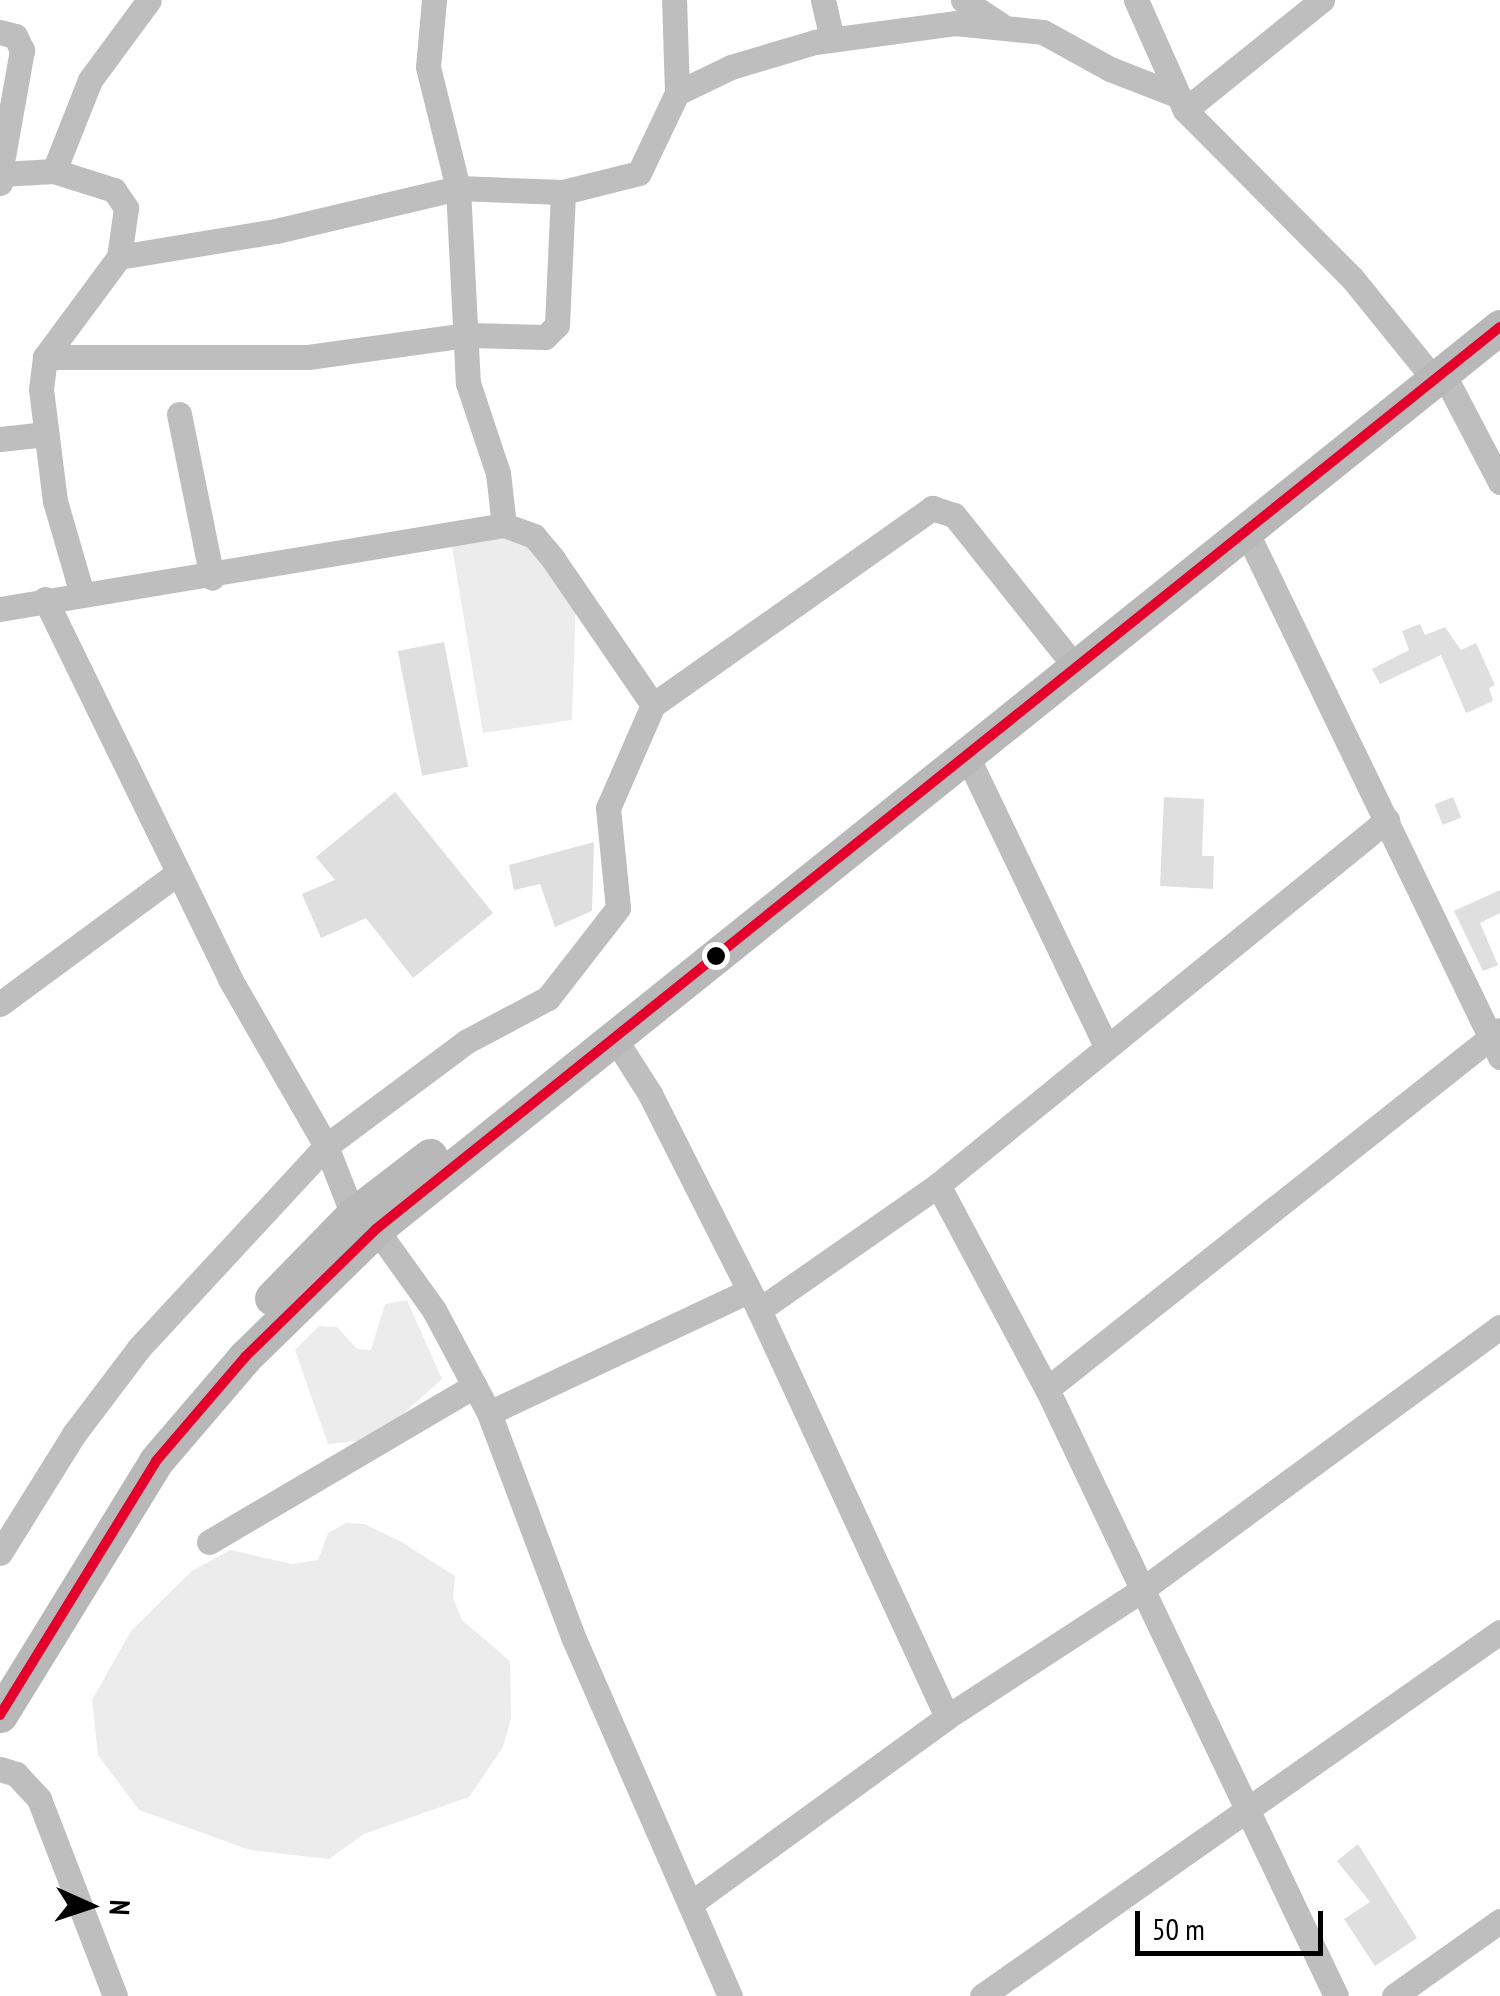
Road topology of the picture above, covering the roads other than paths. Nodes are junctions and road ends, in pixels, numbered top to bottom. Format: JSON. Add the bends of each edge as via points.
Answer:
{"nodes":[{"id":1,"x":148,"y":0,"type":"edge"},
{"id":2,"x":434,"y":0,"type":"edge"},
{"id":3,"x":674,"y":0,"type":"edge"},
{"id":4,"x":822,"y":0,"type":"edge"},
{"id":5,"x":1136,"y":0,"type":"edge"},
{"id":6,"x":1322,"y":0,"type":"edge"},
{"id":7,"x":975,"y":3,"type":"edge"},
{"id":8,"x":1001,"y":24,"type":"junction"},
{"id":9,"x":0,"y":32,"type":"edge"},
{"id":10,"x":832,"y":39,"type":"junction"},
{"id":11,"x":677,"y":93,"type":"junction"},
{"id":12,"x":1181,"y":102,"type":"junction"},
{"id":13,"x":54,"y":170,"type":"junction"},
{"id":14,"x":1,"y":177,"type":"edge"},
{"id":15,"x":458,"y":188,"type":"junction"},
{"id":16,"x":564,"y":192,"type":"junction"},
{"id":17,"x":119,"y":257,"type":"junction"},
{"id":18,"x":1500,"y":307,"type":"edge"},
{"id":19,"x":1500,"y":327,"type":"edge"},
{"id":20,"x":468,"y":335,"type":"junction"},
{"id":21,"x":45,"y":357,"type":"junction"},
{"id":22,"x":1434,"y":370,"type":"junction"},
{"id":23,"x":179,"y":414,"type":"dead end"},
{"id":24,"x":46,"y":434,"type":"junction"},
{"id":25,"x":0,"y":439,"type":"edge"},
{"id":26,"x":1500,"y":482,"type":"edge"},
{"id":27,"x":504,"y":525,"type":"junction"},
{"id":28,"x":1247,"y":534,"type":"junction"},
{"id":29,"x":212,"y":578,"type":"junction"},
{"id":30,"x":82,"y":594,"type":"junction"},
{"id":31,"x":45,"y":599,"type":"junction"},
{"id":32,"x":0,"y":608,"type":"edge"},
{"id":33,"x":1064,"y":653,"type":"junction"},
{"id":34,"x":653,"y":704,"type":"junction"},
{"id":35,"x":967,"y":756,"type":"junction"},
{"id":36,"x":1387,"y":820,"type":"junction"},
{"id":37,"x":178,"y":873,"type":"junction"},
{"id":38,"x":0,"y":1004,"type":"edge"},
{"id":39,"x":615,"y":1039,"type":"junction"},
{"id":40,"x":1497,"y":1041,"type":"edge"},
{"id":41,"x":1106,"y":1046,"type":"junction"},
{"id":42,"x":326,"y":1146,"type":"junction"},
{"id":43,"x":938,"y":1185,"type":"junction"},
{"id":44,"x":364,"y":1222,"type":"junction"},
{"id":45,"x":753,"y":1301,"type":"junction"},
{"id":46,"x":1500,"y":1327,"type":"edge"},
{"id":47,"x":474,"y":1386,"type":"junction"},
{"id":48,"x":1047,"y":1389,"type":"junction"},
{"id":49,"x":489,"y":1414,"type":"junction"},
{"id":50,"x":209,"y":1542,"type":"dead end"},
{"id":51,"x":0,"y":1554,"type":"edge"},
{"id":52,"x":1144,"y":1589,"type":"junction"},
{"id":53,"x":1500,"y":1632,"type":"edge"},
{"id":54,"x":0,"y":1670,"type":"edge"},
{"id":55,"x":0,"y":1716,"type":"edge"},
{"id":56,"x":947,"y":1717,"type":"junction"},
{"id":57,"x":0,"y":1769,"type":"edge"},
{"id":58,"x":1249,"y":1809,"type":"junction"},
{"id":59,"x":690,"y":1904,"type":"junction"},
{"id":60,"x":1500,"y":1921,"type":"edge"},
{"id":61,"x":115,"y":1996,"type":"edge"},
{"id":62,"x":730,"y":1996,"type":"edge"},
{"id":63,"x":982,"y":1996,"type":"edge"},
{"id":64,"x":1336,"y":1996,"type":"edge"},
{"id":65,"x":1394,"y":1996,"type":"edge"}],
"edges":[{"from":1,"to":13,"type":"street","via":[[90,80]]},
{"from":2,"to":15,"type":"street","via":[[428,68]]},
{"from":3,"to":11,"type":"street"},
{"from":4,"to":10,"type":"street"},
{"from":5,"to":12,"type":"street"},
{"from":6,"to":12,"type":"street"},
{"from":7,"to":8,"type":"street"},
{"from":8,"to":10,"type":"street","via":[[956,22]]},
{"from":8,"to":12,"type":"street","via":[[1043,32]]},
{"from":9,"to":14,"type":"street","via":[[15,36],[22,50]]},
{"from":10,"to":11,"type":"street","via":[[731,67]]},
{"from":11,"to":16,"type":"street","via":[[639,173]]},
{"from":12,"to":22,"type":"street"},
{"from":13,"to":14,"type":"street"},
{"from":13,"to":17,"type":"street","via":[[123,196]]},
{"from":15,"to":16,"type":"street"},
{"from":15,"to":17,"type":"street","via":[[276,232]]},
{"from":15,"to":20,"type":"street"},
{"from":16,"to":20,"type":"street","via":[[554,334]]},
{"from":17,"to":21,"type":"street"},
{"from":18,"to":22,"type":"street"},
{"from":19,"to":22,"type":"street"},
{"from":20,"to":21,"type":"street","via":[[308,358]]},
{"from":20,"to":27,"type":"street","via":[[468,383],[498,473]]},
{"from":21,"to":24,"type":"street","via":[[40,389]]},
{"from":22,"to":26,"type":"street"},
{"from":22,"to":28,"type":"street"},
{"from":22,"to":33,"type":"street"},
{"from":23,"to":29,"type":"street"},
{"from":24,"to":25,"type":"street"},
{"from":24,"to":30,"type":"street","via":[[55,501]]},
{"from":27,"to":29,"type":"street"},
{"from":27,"to":34,"type":"street","via":[[534,536],[554,559]]},
{"from":28,"to":35,"type":"street"},
{"from":28,"to":36,"type":"street"},
{"from":29,"to":30,"type":"street"},
{"from":30,"to":31,"type":"street"},
{"from":31,"to":32,"type":"street"},
{"from":31,"to":37,"type":"street"},
{"from":33,"to":34,"type":"street","via":[[954,515],[932,508]]},
{"from":33,"to":44,"type":"street"},
{"from":34,"to":42,"type":"street","via":[[608,808],[618,908],[548,998],[467,1041]]},
{"from":35,"to":39,"type":"street"},
{"from":35,"to":41,"type":"street"},
{"from":36,"to":40,"type":"street"},
{"from":36,"to":41,"type":"street"},
{"from":37,"to":38,"type":"street"},
{"from":37,"to":42,"type":"street"},
{"from":39,"to":44,"type":"street"},
{"from":39,"to":45,"type":"street","via":[[650,1094]]},
{"from":40,"to":48,"type":"street"},
{"from":41,"to":43,"type":"street"},
{"from":42,"to":44,"type":"street"},
{"from":42,"to":51,"type":"street","via":[[138,1348],[74,1434]]},
{"from":43,"to":45,"type":"street"},
{"from":43,"to":48,"type":"street"},
{"from":44,"to":47,"type":"street","via":[[434,1310]]},
{"from":44,"to":54,"type":"street","via":[[213,1358],[137,1449]]},
{"from":44,"to":55,"type":"street","via":[[167,1447]]},
{"from":45,"to":49,"type":"street"},
{"from":45,"to":56,"type":"street"},
{"from":46,"to":52,"type":"street"},
{"from":47,"to":49,"type":"street"},
{"from":47,"to":50,"type":"street"},
{"from":48,"to":52,"type":"street"},
{"from":49,"to":59,"type":"street","via":[[574,1640]]},
{"from":52,"to":56,"type":"street"},
{"from":52,"to":58,"type":"street"},
{"from":53,"to":58,"type":"street"},
{"from":56,"to":59,"type":"street"},
{"from":57,"to":61,"type":"street","via":[[16,1774],[39,1799]]},
{"from":58,"to":63,"type":"street"},
{"from":58,"to":64,"type":"street"},
{"from":59,"to":62,"type":"street"},
{"from":60,"to":65,"type":"street"}]}
